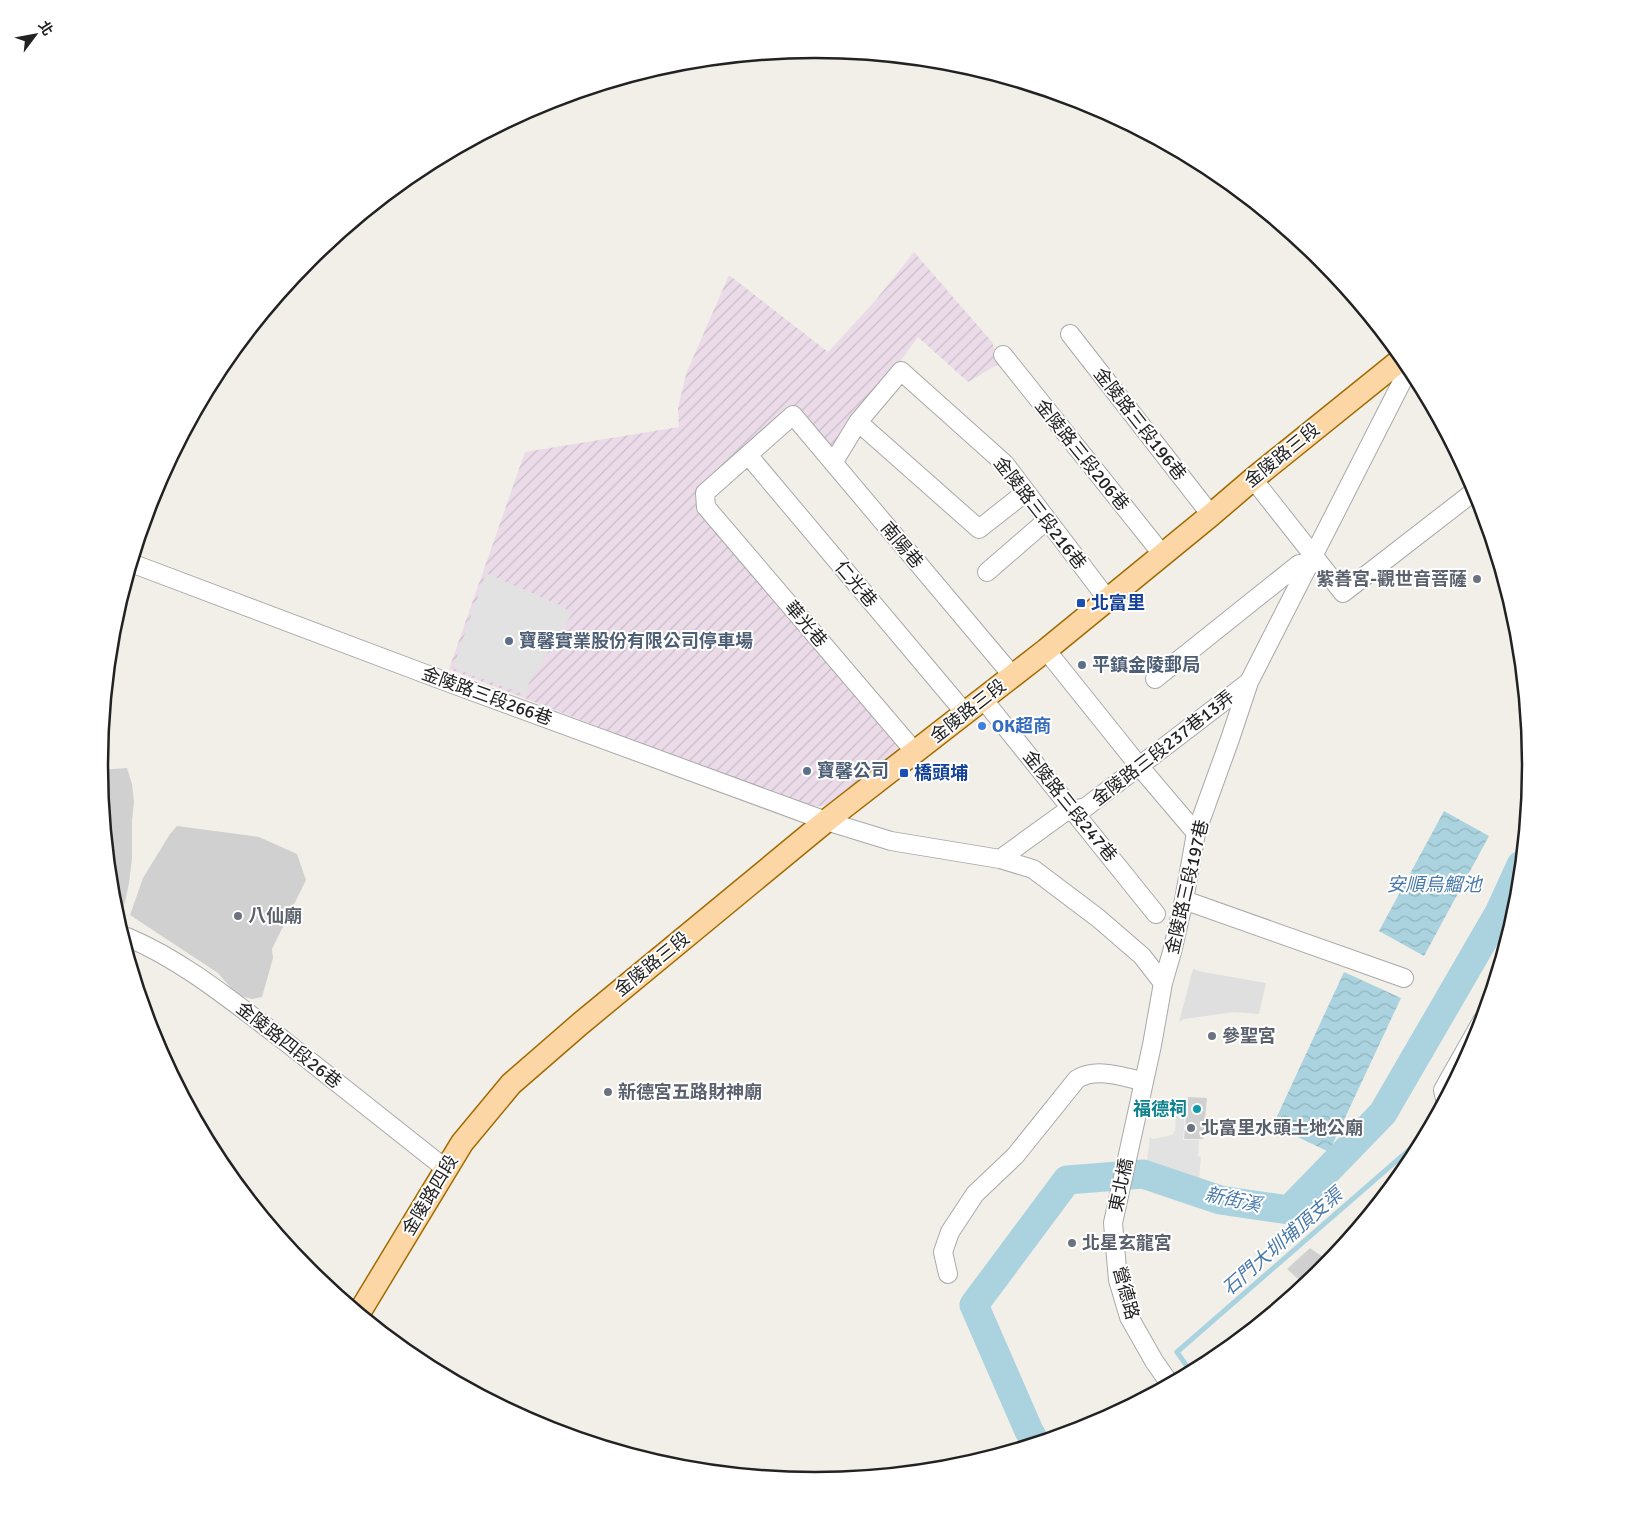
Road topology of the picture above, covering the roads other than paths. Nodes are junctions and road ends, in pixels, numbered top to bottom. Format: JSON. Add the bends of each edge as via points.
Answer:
{"nodes":[{"id":1,"x":1070,"y":334,"type":"dead end"},
{"id":2,"x":1003,"y":355,"type":"dead end"},
{"id":3,"x":1397,"y":363,"type":"edge"},
{"id":4,"x":1405,"y":375,"type":"edge"},
{"id":5,"x":858,"y":422,"type":"junction"},
{"id":6,"x":748,"y":455,"type":"junction"},
{"id":7,"x":833,"y":463,"type":"junction"},
{"id":8,"x":1252,"y":479,"type":"junction"},
{"id":9,"x":1026,"y":492,"type":"junction"},
{"id":10,"x":1469,"y":495,"type":"edge"},
{"id":11,"x":1211,"y":515,"type":"junction"},
{"id":12,"x":1047,"y":520,"type":"junction"},
{"id":13,"x":1162,"y":554,"type":"junction"},
{"id":14,"x":1312,"y":558,"type":"junction"},
{"id":15,"x":137,"y":565,"type":"edge"},
{"id":16,"x":986,"y":572,"type":"dead end"},
{"id":17,"x":1108,"y":600,"type":"junction"},
{"id":18,"x":1046,"y":650,"type":"junction"},
{"id":19,"x":1012,"y":675,"type":"junction"},
{"id":20,"x":1155,"y":679,"type":"dead end"},
{"id":21,"x":1249,"y":682,"type":"junction"},
{"id":22,"x":983,"y":699,"type":"junction"},
{"id":23,"x":965,"y":713,"type":"junction"},
{"id":24,"x":915,"y":752,"type":"junction"},
{"id":25,"x":1139,"y":766,"type":"junction"},
{"id":26,"x":1073,"y":810,"type":"junction"},
{"id":27,"x":826,"y":821,"type":"junction"},
{"id":28,"x":1196,"y":832,"type":"junction"},
{"id":29,"x":1000,"y":859,"type":"junction"},
{"id":30,"x":1184,"y":900,"type":"junction"},
{"id":31,"x":1156,"y":914,"type":"dead end"},
{"id":32,"x":130,"y":938,"type":"edge"},
{"id":33,"x":1404,"y":978,"type":"dead end"},
{"id":34,"x":1163,"y":983,"type":"junction"},
{"id":35,"x":1451,"y":1076,"type":"edge"},
{"id":36,"x":1144,"y":1081,"type":"junction"},
{"id":37,"x":511,"y":1084,"type":"joint"},
{"id":38,"x":1443,"y":1091,"type":"edge"},
{"id":39,"x":1128,"y":1147,"type":"joint"},
{"id":40,"x":446,"y":1169,"type":"junction"},
{"id":41,"x":1113,"y":1223,"type":"joint"},
{"id":42,"x":948,"y":1274,"type":"dead end"},
{"id":43,"x":362,"y":1308,"type":"edge"},
{"id":44,"x":1167,"y":1379,"type":"edge"}],
"edges":[{"from":1,"to":11,"type":"street","name":"金陵路三段196巷"},
{"from":2,"to":13,"type":"street","name":"金陵路三段206巷"},
{"from":3,"to":8,"type":"main road","name":"金陵路三段"},
{"from":4,"to":14,"type":"street","name":"金陵路三段197巷"},
{"from":5,"to":7,"type":"street"},
{"from":5,"to":9,"type":"street","via":[[979,529]]},
{"from":5,"to":9,"type":"street","name":"金陵路三段216巷","via":[[901,371],[1005,464]]},
{"from":6,"to":7,"type":"street","name":"南陽巷","via":[[793,414]]},
{"from":6,"to":23,"type":"street","name":"仁光巷"},
{"from":6,"to":24,"type":"street","name":"華光巷","via":[[705,493],[706,507]]},
{"from":7,"to":19,"type":"street","name":"南陽巷"},
{"from":8,"to":11,"type":"main road","name":"金陵路三段"},
{"from":8,"to":14,"type":"street"},
{"from":9,"to":12,"type":"street","name":"金陵路三段216巷"},
{"from":10,"to":14,"type":"street","via":[[1343,593]]},
{"from":11,"to":13,"type":"main road","name":"金陵路三段"},
{"from":12,"to":16,"type":"street"},
{"from":12,"to":17,"type":"street","name":"金陵路三段216巷"},
{"from":13,"to":17,"type":"main road","name":"金陵路三段"},
{"from":14,"to":20,"type":"street","via":[[1299,564]]},
{"from":14,"to":21,"type":"street","name":"金陵路三段197巷"},
{"from":15,"to":27,"type":"street","name":"金陵路三段266巷"},
{"from":17,"to":18,"type":"main road","name":"金陵路三段"},
{"from":18,"to":19,"type":"main road","name":"金陵路三段"},
{"from":18,"to":25,"type":"street"},
{"from":19,"to":22,"type":"main road","name":"金陵路三段"},
{"from":21,"to":25,"type":"street","name":"金陵路三段237巷13弄"},
{"from":21,"to":28,"type":"street","name":"金陵路三段197巷"},
{"from":22,"to":23,"type":"main road","name":"金陵路三段"},
{"from":22,"to":26,"type":"street","name":"金陵路三段247巷"},
{"from":23,"to":24,"type":"main road","name":"金陵路三段"},
{"from":24,"to":27,"type":"main road","name":"金陵路三段"},
{"from":25,"to":26,"type":"street","name":"金陵路三段237巷13弄","via":[[1086,807]]},
{"from":25,"to":28,"type":"street"},
{"from":26,"to":29,"type":"street","name":"金陵路三段237巷13弄","via":[[1065,812]]},
{"from":26,"to":31,"type":"street","name":"金陵路三段247巷"},
{"from":27,"to":29,"type":"street","name":"金陵路三段266巷","via":[[892,841]]},
{"from":27,"to":37,"type":"main road","name":"金陵路三段"},
{"from":28,"to":30,"type":"street","name":"金陵路三段197巷"},
{"from":29,"to":34,"type":"street","name":"金陵路三段266巷","via":[[1032,869],[1091,912],[1142,956]]},
{"from":30,"to":33,"type":"street"},
{"from":30,"to":34,"type":"street","name":"金陵路三段197巷"},
{"from":32,"to":40,"type":"street","name":"金陵路四段26巷","via":[[185,968],[236,1004]]},
{"from":34,"to":36,"type":"street","name":"金陵路三段197巷"},
{"from":35,"to":38,"type":"street"},
{"from":36,"to":39,"type":"street","name":"金陵路三段197巷"},
{"from":36,"to":42,"type":"street","via":[[1094,1072],[1077,1079],[1015,1156],[975,1194],[950,1232],[943,1252]]},
{"from":37,"to":40,"type":"main road","name":"金陵路四段","via":[[462,1143]]},
{"from":39,"to":41,"type":"street","name":"東北橋"},
{"from":40,"to":43,"type":"main road","name":"金陵路四段"},
{"from":41,"to":44,"type":"street","name":"營德路","via":[[1118,1280],[1129,1318]]}]}
